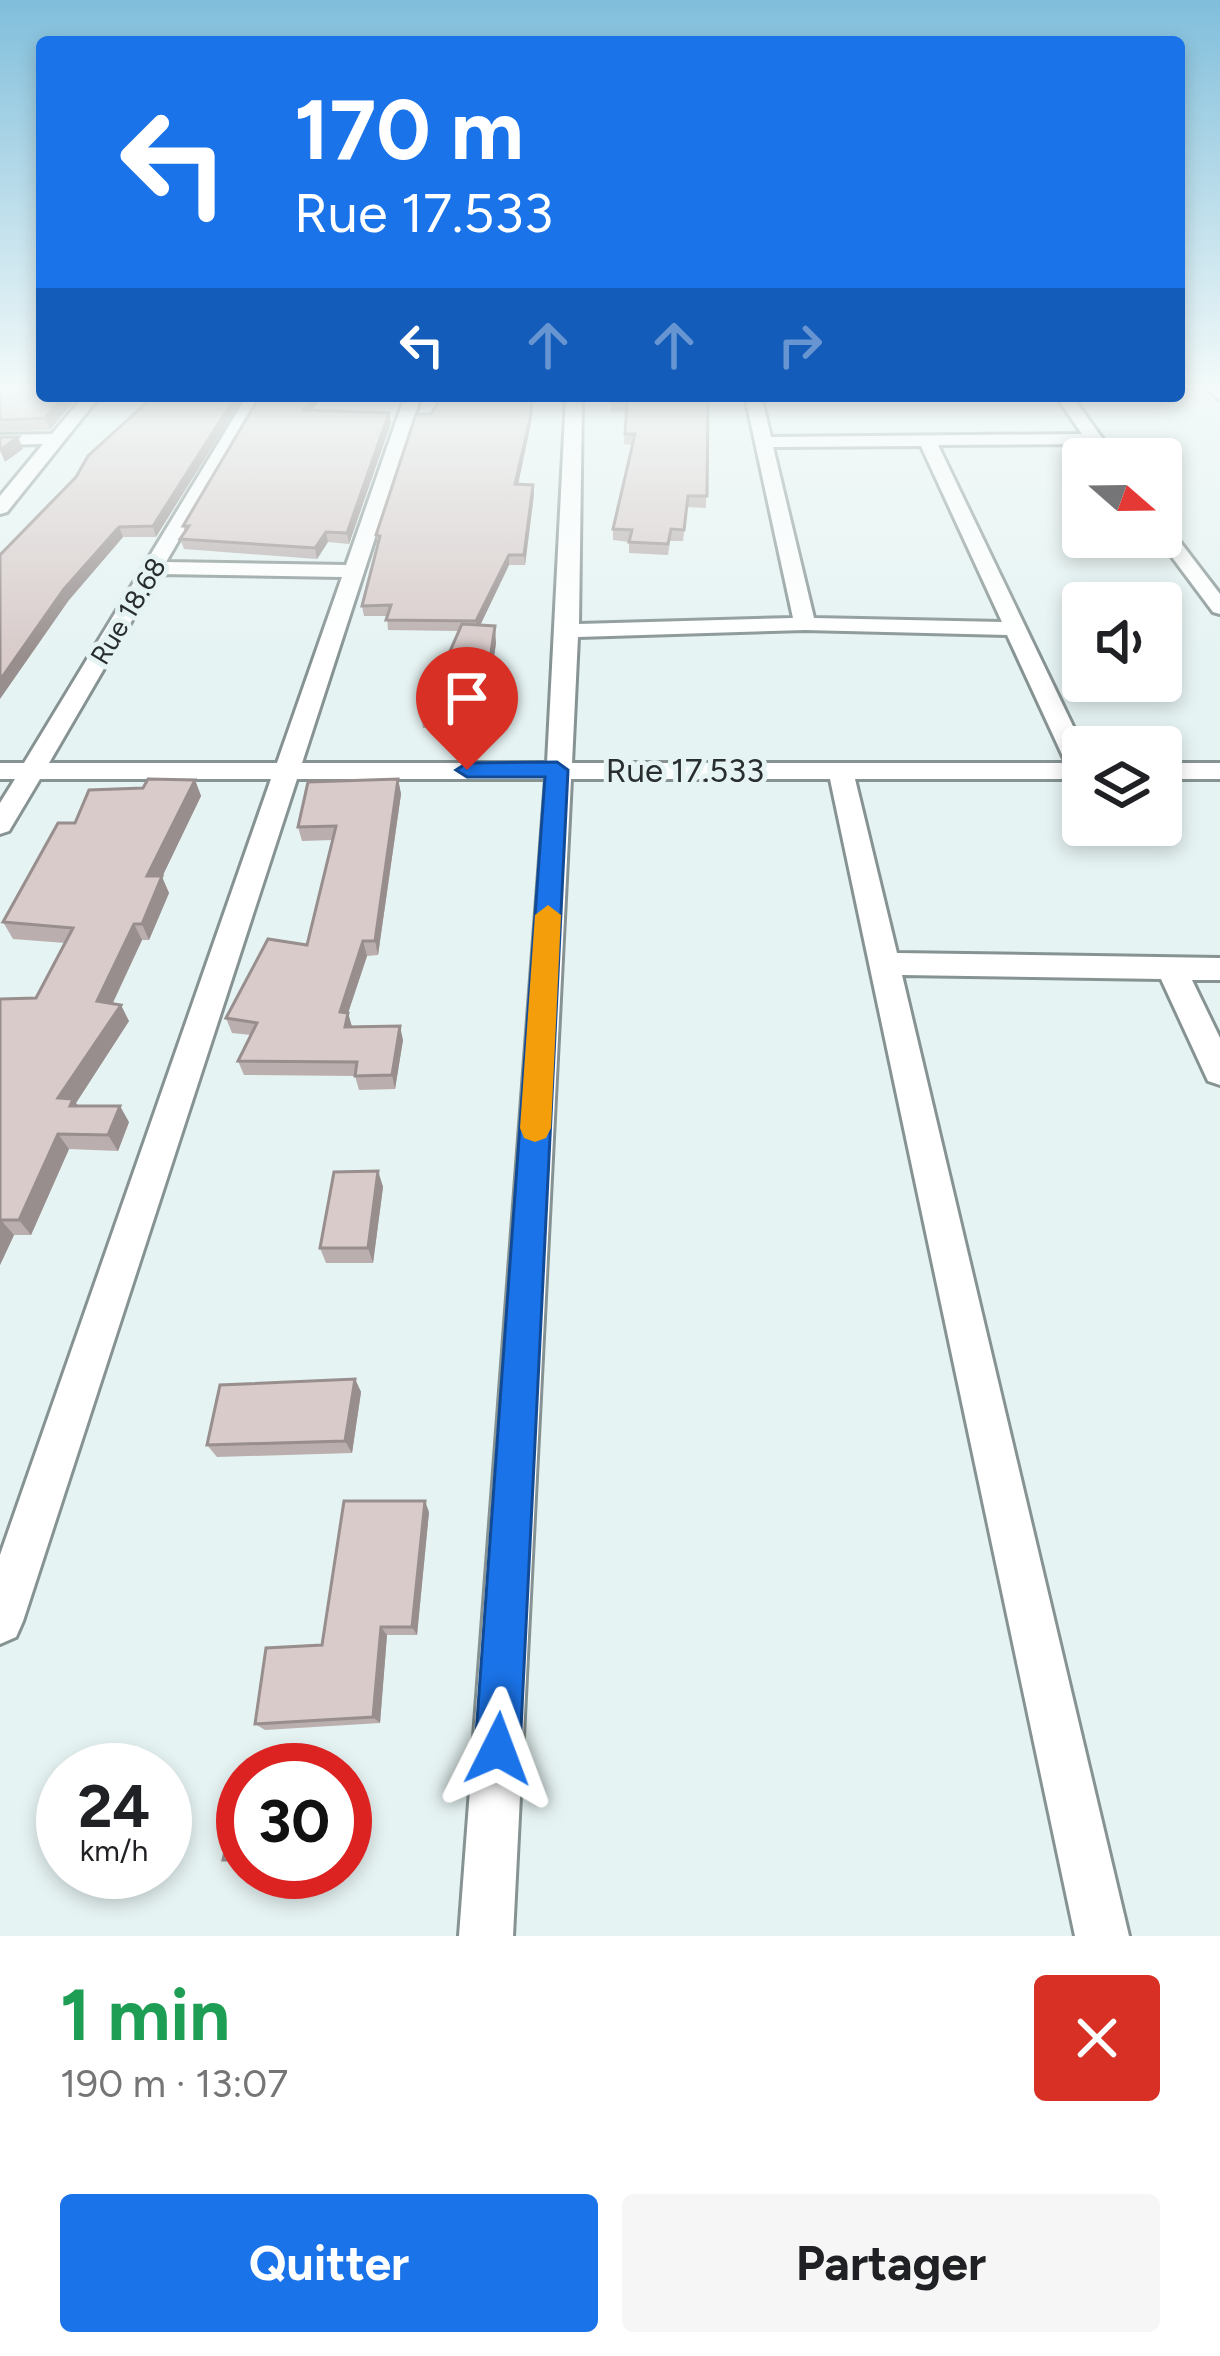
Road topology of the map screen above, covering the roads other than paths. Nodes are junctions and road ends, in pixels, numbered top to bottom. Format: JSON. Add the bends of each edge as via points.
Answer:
{"nodes":[{"id":1,"x":27,"y":475,"type":"edge"},
{"id":2,"x":208,"y":475,"type":"edge"},
{"id":3,"x":387,"y":475,"type":"edge"},
{"id":4,"x":572,"y":475,"type":"edge"},
{"id":5,"x":769,"y":475,"type":"edge"},
{"id":6,"x":943,"y":475,"type":"edge"},
{"id":7,"x":0,"y":508,"type":"edge"},
{"id":8,"x":1182,"y":558,"type":"edge"},
{"id":9,"x":154,"y":568,"type":"junction"},
{"id":10,"x":356,"y":572,"type":"junction"},
{"id":11,"x":1220,"y":608,"type":"edge"},
{"id":12,"x":805,"y":624,"type":"junction"},
{"id":13,"x":1013,"y":629,"type":"junction"},
{"id":14,"x":568,"y":631,"type":"junction"},
{"id":15,"x":1062,"y":730,"type":"edge"},
{"id":16,"x":557,"y":770,"type":"junction"},
{"id":17,"x":0,"y":771,"type":"edge"},
{"id":18,"x":31,"y":771,"type":"junction"},
{"id":19,"x":841,"y":771,"type":"junction"},
{"id":20,"x":1062,"y":771,"type":"edge"},
{"id":21,"x":1182,"y":771,"type":"edge"},
{"id":22,"x":1220,"y":771,"type":"edge"},
{"id":23,"x":288,"y":772,"type":"junction"},
{"id":24,"x":0,"y":825,"type":"edge"},
{"id":25,"x":884,"y":964,"type":"junction"},
{"id":26,"x":1171,"y":968,"type":"junction"},
{"id":27,"x":1220,"y":969,"type":"edge"},
{"id":28,"x":1220,"y":1072,"type":"edge"},
{"id":29,"x":0,"y":1621,"type":"edge"},
{"id":30,"x":486,"y":1936,"type":"edge"},
{"id":31,"x":1102,"y":1936,"type":"edge"}],
"edges":[{"from":1,"to":7,"type":"street"},
{"from":2,"to":9,"type":"street","name":"Rue 18.68"},
{"from":3,"to":10,"type":"street"},
{"from":4,"to":14,"type":"street"},
{"from":5,"to":12,"type":"street"},
{"from":6,"to":13,"type":"street"},
{"from":8,"to":11,"type":"street"},
{"from":9,"to":10,"type":"street"},
{"from":9,"to":18,"type":"street","name":"Rue 18.68"},
{"from":10,"to":23,"type":"street"},
{"from":12,"to":13,"type":"street"},
{"from":12,"to":14,"type":"street"},
{"from":13,"to":15,"type":"street"},
{"from":14,"to":16,"type":"street"},
{"from":16,"to":19,"type":"street","name":"Rue 17.533"},
{"from":16,"to":23,"type":"street","name":"Rue 17.533"},
{"from":16,"to":30,"type":"street"},
{"from":17,"to":18,"type":"street","name":"Rue 17.533"},
{"from":18,"to":23,"type":"street","name":"Rue 17.533"},
{"from":18,"to":24,"type":"street","name":"Rue 18.68"},
{"from":19,"to":20,"type":"street","name":"Rue 17.533"},
{"from":19,"to":25,"type":"street"},
{"from":21,"to":22,"type":"street"},
{"from":23,"to":29,"type":"street"},
{"from":25,"to":26,"type":"street"},
{"from":25,"to":31,"type":"street"},
{"from":26,"to":27,"type":"street"},
{"from":26,"to":28,"type":"street"}]}
